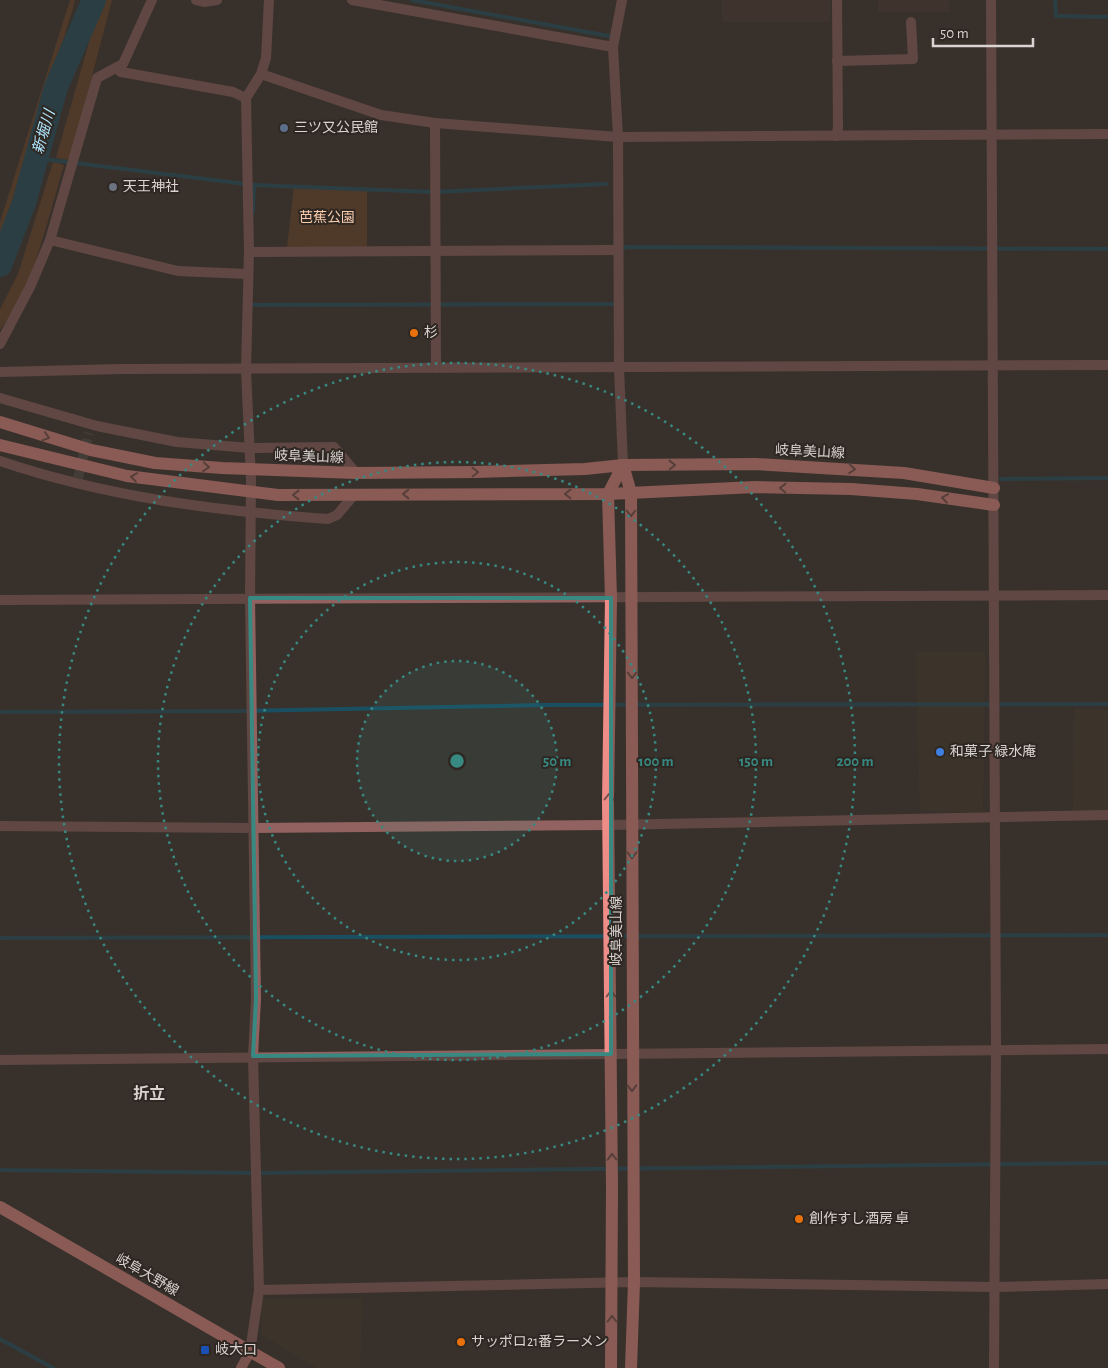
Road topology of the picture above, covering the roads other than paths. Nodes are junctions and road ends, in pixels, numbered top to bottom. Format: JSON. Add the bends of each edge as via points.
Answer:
{"nodes":[{"id":1,"x":152,"y":0,"type":"edge"},
{"id":2,"x":196,"y":0,"type":"edge"},
{"id":3,"x":216,"y":0,"type":"edge"},
{"id":4,"x":269,"y":0,"type":"edge"},
{"id":5,"x":352,"y":0,"type":"edge"},
{"id":6,"x":622,"y":0,"type":"edge"},
{"id":7,"x":837,"y":0,"type":"edge"},
{"id":8,"x":991,"y":0,"type":"edge"},
{"id":9,"x":912,"y":22,"type":"dead end"},
{"id":10,"x":613,"y":47,"type":"junction"},
{"id":11,"x":837,"y":61,"type":"junction"},
{"id":12,"x":116,"y":68,"type":"junction"},
{"id":13,"x":261,"y":74,"type":"junction"},
{"id":14,"x":246,"y":98,"type":"junction"},
{"id":15,"x":435,"y":123,"type":"junction"},
{"id":16,"x":991,"y":134,"type":"junction"},
{"id":17,"x":1108,"y":134,"type":"edge"},
{"id":18,"x":836,"y":136,"type":"junction"},
{"id":19,"x":618,"y":138,"type":"junction"},
{"id":20,"x":50,"y":240,"type":"junction"},
{"id":21,"x":618,"y":250,"type":"junction"},
{"id":22,"x":435,"y":251,"type":"junction"},
{"id":23,"x":249,"y":252,"type":"junction"},
{"id":24,"x":248,"y":274,"type":"junction"},
{"id":25,"x":0,"y":344,"type":"edge"},
{"id":26,"x":1108,"y":364,"type":"edge"},
{"id":27,"x":994,"y":365,"type":"junction"},
{"id":28,"x":436,"y":368,"type":"junction"},
{"id":29,"x":619,"y":368,"type":"junction"},
{"id":30,"x":246,"y":370,"type":"junction"},
{"id":31,"x":0,"y":372,"type":"edge"},
{"id":32,"x":0,"y":398,"type":"edge"},
{"id":33,"x":0,"y":422,"type":"edge"},
{"id":34,"x":0,"y":445,"type":"edge"},
{"id":35,"x":250,"y":448,"type":"junction"},
{"id":36,"x":0,"y":461,"type":"edge"},
{"id":37,"x":623,"y":465,"type":"junction"},
{"id":38,"x":251,"y":470,"type":"junction"},
{"id":39,"x":356,"y":473,"type":"junction"},
{"id":40,"x":994,"y":488,"type":"junction"},
{"id":41,"x":251,"y":492,"type":"junction"},
{"id":42,"x":631,"y":493,"type":"junction"},
{"id":43,"x":608,"y":494,"type":"junction"},
{"id":44,"x":354,"y":495,"type":"junction"},
{"id":45,"x":994,"y":505,"type":"junction"},
{"id":46,"x":251,"y":514,"type":"junction"},
{"id":47,"x":1108,"y":595,"type":"edge"},
{"id":48,"x":994,"y":596,"type":"junction"},
{"id":49,"x":250,"y":598,"type":"junction"},
{"id":50,"x":611,"y":598,"type":"junction"},
{"id":51,"x":631,"y":598,"type":"junction"},
{"id":52,"x":0,"y":600,"type":"edge"},
{"id":53,"x":1108,"y":815,"type":"edge"},
{"id":54,"x":993,"y":817,"type":"junction"},
{"id":55,"x":609,"y":825,"type":"junction"},
{"id":56,"x":632,"y":825,"type":"junction"},
{"id":57,"x":0,"y":826,"type":"edge"},
{"id":58,"x":254,"y":828,"type":"junction"},
{"id":59,"x":1108,"y":1049,"type":"edge"},
{"id":60,"x":996,"y":1050,"type":"junction"},
{"id":61,"x":612,"y":1054,"type":"junction"},
{"id":62,"x":632,"y":1054,"type":"junction"},
{"id":63,"x":252,"y":1056,"type":"junction"},
{"id":64,"x":0,"y":1060,"type":"edge"},
{"id":65,"x":0,"y":1207,"type":"edge"},
{"id":66,"x":634,"y":1282,"type":"junction"},
{"id":67,"x":612,"y":1283,"type":"junction"},
{"id":68,"x":1108,"y":1284,"type":"edge"},
{"id":69,"x":996,"y":1287,"type":"junction"},
{"id":70,"x":258,"y":1290,"type":"junction"},
{"id":71,"x":250,"y":1352,"type":"junction"},
{"id":72,"x":241,"y":1368,"type":"edge"},
{"id":73,"x":279,"y":1368,"type":"edge"},
{"id":74,"x":612,"y":1368,"type":"edge"},
{"id":75,"x":631,"y":1368,"type":"edge"},
{"id":76,"x":994,"y":1368,"type":"edge"}],
"edges":[{"from":1,"to":12,"type":"street","via":[[123,64]]},
{"from":2,"to":3,"type":"street"},
{"from":4,"to":13,"type":"street","via":[[269,44]]},
{"from":5,"to":10,"type":"street"},
{"from":6,"to":10,"type":"street"},
{"from":7,"to":11,"type":"street"},
{"from":8,"to":16,"type":"street"},
{"from":9,"to":11,"type":"street","via":[[913,59]]},
{"from":10,"to":19,"type":"street"},
{"from":11,"to":18,"type":"street"},
{"from":12,"to":14,"type":"street","via":[[121,72],[233,92]]},
{"from":12,"to":20,"type":"street","via":[[97,78]]},
{"from":13,"to":14,"type":"street"},
{"from":13,"to":15,"type":"street","via":[[373,112]]},
{"from":14,"to":23,"type":"street"},
{"from":15,"to":19,"type":"street"},
{"from":15,"to":22,"type":"street"},
{"from":16,"to":17,"type":"street"},
{"from":16,"to":18,"type":"street"},
{"from":16,"to":27,"type":"street"},
{"from":18,"to":19,"type":"street"},
{"from":19,"to":21,"type":"street"},
{"from":20,"to":24,"type":"street","via":[[178,271]]},
{"from":20,"to":25,"type":"street"},
{"from":21,"to":22,"type":"street"},
{"from":21,"to":29,"type":"street"},
{"from":22,"to":23,"type":"street"},
{"from":22,"to":28,"type":"street"},
{"from":23,"to":24,"type":"street"},
{"from":24,"to":30,"type":"street"},
{"from":26,"to":27,"type":"street"},
{"from":27,"to":29,"type":"street"},
{"from":27,"to":40,"type":"street"},
{"from":28,"to":29,"type":"street"},
{"from":28,"to":30,"type":"street"},
{"from":29,"to":37,"type":"street"},
{"from":30,"to":31,"type":"street"},
{"from":30,"to":35,"type":"street"},
{"from":32,"to":35,"type":"street","via":[[90,429],[177,442]]},
{"from":33,"to":38,"type":"main road","name":"岐阜美山線","one_way":true,"via":[[91,450],[155,462]]},
{"from":41,"to":34,"type":"main road","one_way":true,"via":[[127,476]]},
{"from":35,"to":38,"type":"street"},
{"from":35,"to":39,"type":"street","via":[[334,447]]},
{"from":36,"to":46,"type":"street","via":[[140,498]]},
{"from":39,"to":37,"type":"main road","name":"岐阜美山線","one_way":true,"via":[[585,469]]},
{"from":37,"to":40,"type":"main road","name":"岐阜美山線","one_way":true,"via":[[756,464],[854,469],[904,473]]},
{"from":37,"to":42,"type":"main road","name":"岐阜美山線"},
{"from":37,"to":43,"type":"main road","name":"岐阜美山線"},
{"from":38,"to":39,"type":"main road","name":"岐阜美山線"},
{"from":38,"to":41,"type":"street"},
{"from":40,"to":45,"type":"street"},
{"from":44,"to":41,"type":"main road","one_way":true},
{"from":41,"to":46,"type":"street"},
{"from":42,"to":43,"type":"main road"},
{"from":45,"to":42,"type":"main road","one_way":true,"via":[[851,488],[755,487]]},
{"from":42,"to":51,"type":"main road","name":"岐阜美山線","one_way":true},
{"from":43,"to":44,"type":"main road","one_way":true},
{"from":43,"to":50,"type":"main road","name":"岐阜美山線"},
{"from":44,"to":46,"type":"street","via":[[337,515],[328,519]]},
{"from":45,"to":48,"type":"street"},
{"from":46,"to":49,"type":"street"},
{"from":47,"to":48,"type":"street"},
{"from":48,"to":51,"type":"street"},
{"from":48,"to":54,"type":"street"},
{"from":49,"to":50,"type":"street"},
{"from":49,"to":52,"type":"street"},
{"from":49,"to":58,"type":"street"},
{"from":50,"to":51,"type":"street"},
{"from":55,"to":50,"type":"main road","name":"岐阜美山線","one_way":true},
{"from":51,"to":56,"type":"main road","name":"岐阜美山線","one_way":true},
{"from":53,"to":54,"type":"street"},
{"from":54,"to":56,"type":"street"},
{"from":54,"to":60,"type":"street"},
{"from":55,"to":56,"type":"street"},
{"from":55,"to":58,"type":"street"},
{"from":61,"to":55,"type":"main road","name":"岐阜美山線","one_way":true},
{"from":56,"to":62,"type":"main road","name":"岐阜美山線","one_way":true},
{"from":57,"to":58,"type":"street"},
{"from":58,"to":63,"type":"street","via":[[256,999]]},
{"from":59,"to":60,"type":"street"},
{"from":60,"to":62,"type":"street"},
{"from":60,"to":69,"type":"street"},
{"from":61,"to":62,"type":"street"},
{"from":61,"to":63,"type":"street"},
{"from":67,"to":61,"type":"main road","name":"岐阜美山線","one_way":true},
{"from":62,"to":66,"type":"main road","name":"岐阜美山線","one_way":true},
{"from":63,"to":64,"type":"street"},
{"from":63,"to":70,"type":"street"},
{"from":65,"to":71,"type":"main road","name":"岐阜大野線"},
{"from":66,"to":67,"type":"street"},
{"from":66,"to":69,"type":"street"},
{"from":66,"to":75,"type":"main road","name":"岐阜美山線"},
{"from":67,"to":70,"type":"street"},
{"from":74,"to":67,"type":"main road","name":"岐阜美山線","one_way":true},
{"from":68,"to":69,"type":"street"},
{"from":69,"to":76,"type":"street"},
{"from":70,"to":71,"type":"street"},
{"from":71,"to":72,"type":"street"},
{"from":71,"to":73,"type":"main road","name":"岐阜大野線"}]}
